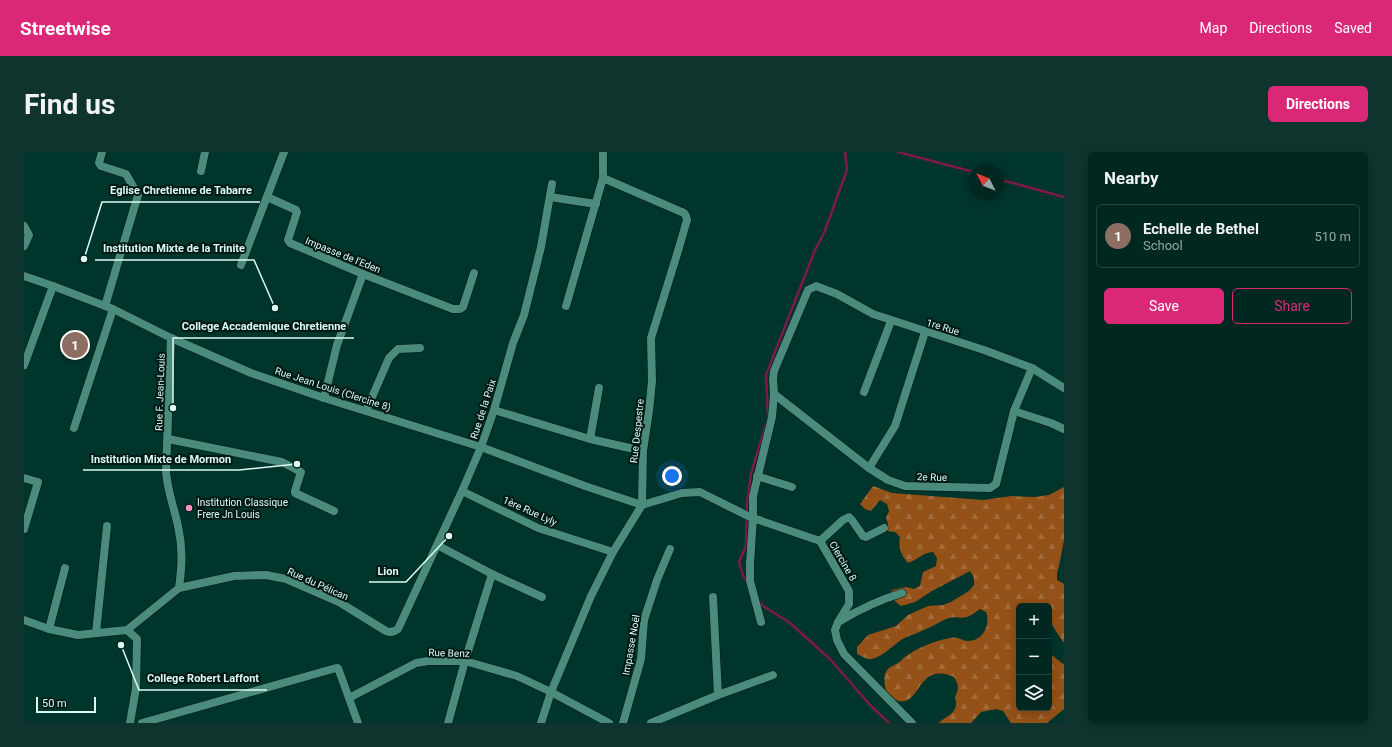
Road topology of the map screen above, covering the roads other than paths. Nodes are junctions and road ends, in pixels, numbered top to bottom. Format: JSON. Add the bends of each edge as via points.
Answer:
{"nodes":[{"id":1,"x":102,"y":152,"type":"edge"},
{"id":2,"x":205,"y":152,"type":"edge"},
{"id":3,"x":284,"y":152,"type":"edge"},
{"id":4,"x":603,"y":152,"type":"edge"},
{"id":5,"x":201,"y":171,"type":"dead end"},
{"id":6,"x":603,"y":178,"type":"junction"},
{"id":7,"x":552,"y":184,"type":"dead end"},
{"id":8,"x":267,"y":197,"type":"junction"},
{"id":9,"x":550,"y":197,"type":"junction"},
{"id":10,"x":596,"y":204,"type":"junction"},
{"id":11,"x":24,"y":226,"type":"edge"},
{"id":12,"x":24,"y":246,"type":"edge"},
{"id":13,"x":241,"y":265,"type":"dead end"},
{"id":14,"x":474,"y":273,"type":"dead end"},
{"id":15,"x":363,"y":274,"type":"junction"},
{"id":16,"x":24,"y":276,"type":"edge"},
{"id":17,"x":53,"y":286,"type":"junction"},
{"id":18,"x":566,"y":306,"type":"dead end"},
{"id":19,"x":109,"y":308,"type":"junction"},
{"id":20,"x":891,"y":320,"type":"junction"},
{"id":21,"x":926,"y":332,"type":"junction"},
{"id":22,"x":171,"y":338,"type":"junction"},
{"id":23,"x":420,"y":348,"type":"dead end"},
{"id":24,"x":24,"y":365,"type":"edge"},
{"id":25,"x":1032,"y":368,"type":"junction"},
{"id":26,"x":599,"y":388,"type":"dead end"},
{"id":27,"x":1064,"y":388,"type":"edge"},
{"id":28,"x":864,"y":392,"type":"dead end"},
{"id":29,"x":774,"y":394,"type":"junction"},
{"id":30,"x":324,"y":398,"type":"junction"},
{"id":31,"x":494,"y":410,"type":"junction"},
{"id":32,"x":366,"y":411,"type":"junction"},
{"id":33,"x":1014,"y":411,"type":"junction"},
{"id":34,"x":74,"y":428,"type":"dead end"},
{"id":35,"x":1064,"y":429,"type":"edge"},
{"id":36,"x":168,"y":439,"type":"junction"},
{"id":37,"x":590,"y":439,"type":"junction"},
{"id":38,"x":481,"y":447,"type":"junction"},
{"id":39,"x":643,"y":451,"type":"junction"},
{"id":40,"x":869,"y":468,"type":"junction"},
{"id":41,"x":757,"y":476,"type":"junction"},
{"id":42,"x":24,"y":478,"type":"edge"},
{"id":43,"x":792,"y":487,"type":"dead end"},
{"id":44,"x":462,"y":491,"type":"junction"},
{"id":45,"x":642,"y":505,"type":"junction"},
{"id":46,"x":334,"y":511,"type":"dead end"},
{"id":47,"x":749,"y":516,"type":"junction"},
{"id":48,"x":107,"y":526,"type":"dead end"},
{"id":49,"x":884,"y":528,"type":"dead end"},
{"id":50,"x":24,"y":529,"type":"edge"},
{"id":51,"x":820,"y":541,"type":"junction"},
{"id":52,"x":437,"y":545,"type":"junction"},
{"id":53,"x":670,"y":549,"type":"dead end"},
{"id":54,"x":614,"y":552,"type":"junction"},
{"id":55,"x":65,"y":568,"type":"dead end"},
{"id":56,"x":492,"y":574,"type":"junction"},
{"id":57,"x":179,"y":588,"type":"junction"},
{"id":58,"x":902,"y":593,"type":"dead end"},
{"id":59,"x":542,"y":597,"type":"dead end"},
{"id":60,"x":713,"y":597,"type":"dead end"},
{"id":61,"x":24,"y":620,"type":"edge"},
{"id":62,"x":761,"y":622,"type":"dead end"},
{"id":63,"x":838,"y":622,"type":"junction"},
{"id":64,"x":49,"y":628,"type":"junction"},
{"id":65,"x":398,"y":629,"type":"joint"},
{"id":66,"x":127,"y":630,"type":"junction"},
{"id":67,"x":96,"y":634,"type":"junction"},
{"id":68,"x":465,"y":661,"type":"junction"},
{"id":69,"x":773,"y":675,"type":"dead end"},
{"id":70,"x":551,"y":692,"type":"junction"},
{"id":71,"x":718,"y":695,"type":"junction"},
{"id":72,"x":349,"y":698,"type":"junction"},
{"id":73,"x":592,"y":719,"type":"edge"},
{"id":74,"x":130,"y":723,"type":"edge"},
{"id":75,"x":142,"y":723,"type":"edge"},
{"id":76,"x":358,"y":723,"type":"edge"},
{"id":77,"x":448,"y":723,"type":"edge"},
{"id":78,"x":541,"y":723,"type":"edge"},
{"id":79,"x":609,"y":723,"type":"edge"},
{"id":80,"x":623,"y":723,"type":"edge"},
{"id":81,"x":651,"y":723,"type":"edge"},
{"id":82,"x":912,"y":723,"type":"edge"}],
"edges":[{"from":1,"to":19,"type":"street","via":[[99,163],[101,166],[126,174],[138,195]]},
{"from":2,"to":5,"type":"street"},
{"from":3,"to":8,"type":"street"},
{"from":4,"to":6,"type":"street"},
{"from":6,"to":10,"type":"street"},
{"from":6,"to":39,"type":"street","name":"Rue Despestre","via":[[686,216],[651,338],[652,381]]},
{"from":7,"to":9,"type":"street","name":"Rue de la Paix"},
{"from":8,"to":13,"type":"street"},
{"from":8,"to":15,"type":"street","name":"Impasse de l'Eden","via":[[297,212],[288,240],[290,244]]},
{"from":9,"to":10,"type":"street"},
{"from":9,"to":31,"type":"street","name":"Rue de la Paix","via":[[541,247],[524,314]]},
{"from":10,"to":18,"type":"street"},
{"from":11,"to":12,"type":"street","via":[[29,235]]},
{"from":14,"to":15,"type":"street","name":"Impasse de l'Eden","via":[[463,307],[460,309],[453,309]]},
{"from":15,"to":30,"type":"street","via":[[337,345]]},
{"from":16,"to":17,"type":"street","name":"Rue Jean Louis (Clercine 8)"},
{"from":17,"to":19,"type":"street","name":"Rue Jean Louis (Clercine 8)"},
{"from":17,"to":24,"type":"street"},
{"from":19,"to":22,"type":"street","name":"Rue Jean Louis (Clercine 8)"},
{"from":19,"to":34,"type":"street"},
{"from":20,"to":21,"type":"street","name":"1re Rue"},
{"from":20,"to":28,"type":"street"},
{"from":20,"to":29,"type":"street","name":"1re Rue","via":[[872,314],[837,294],[816,286],[808,290],[776,366],[772,379]]},
{"from":21,"to":25,"type":"street","name":"1re Rue"},
{"from":21,"to":40,"type":"street","via":[[895,426]]},
{"from":22,"to":30,"type":"street","name":"Rue Jean Louis (Clercine 8)","via":[[251,373]]},
{"from":22,"to":36,"type":"street","name":"Rue F. Jean-Louis"},
{"from":23,"to":32,"type":"street","via":[[398,348],[393,353]]},
{"from":25,"to":27,"type":"street","name":"1re Rue"},
{"from":25,"to":33,"type":"street","name":"2e Rue"},
{"from":26,"to":37,"type":"street"},
{"from":29,"to":40,"type":"street","name":"2e Rue"},
{"from":29,"to":41,"type":"street","via":[[771,423]]},
{"from":30,"to":32,"type":"street","name":"Rue Jean Louis (Clercine 8)"},
{"from":31,"to":37,"type":"street"},
{"from":31,"to":38,"type":"street","name":"Rue de la Paix"},
{"from":32,"to":38,"type":"street","name":"Rue Jean Louis (Clercine 8)"},
{"from":33,"to":35,"type":"street"},
{"from":33,"to":40,"type":"street","name":"2e Rue","via":[[994,487],[905,486],[888,480]]},
{"from":36,"to":46,"type":"street","via":[[282,462],[301,472],[295,493]]},
{"from":36,"to":57,"type":"street","name":"Rue F. Jean-Louis","via":[[166,482],[179,527],[183,559]]},
{"from":37,"to":39,"type":"street"},
{"from":38,"to":44,"type":"street","name":"Rue de la Paix"},
{"from":38,"to":45,"type":"street","name":"Rue Jean Louis (Clercine 8)"},
{"from":39,"to":45,"type":"street","name":"Rue Despestre"},
{"from":41,"to":43,"type":"street"},
{"from":41,"to":47,"type":"street"},
{"from":42,"to":50,"type":"street","via":[[38,482]]},
{"from":44,"to":52,"type":"street","name":"Rue de la Paix"},
{"from":44,"to":54,"type":"street","name":"1ère Rue Lyly","via":[[538,528]]},
{"from":45,"to":47,"type":"street","name":"Clercine 8","via":[[682,493],[700,492]]},
{"from":45,"to":54,"type":"street","name":"Rue Despestre"},
{"from":47,"to":51,"type":"street","name":"Clercine 8"},
{"from":47,"to":62,"type":"street","via":[[750,581]]},
{"from":48,"to":67,"type":"street"},
{"from":49,"to":51,"type":"street","via":[[866,537],[849,517]]},
{"from":51,"to":63,"type":"street","name":"Clercine 8","via":[[849,591],[849,604]]},
{"from":52,"to":56,"type":"street"},
{"from":52,"to":65,"type":"street","name":"Rue de la Paix"},
{"from":53,"to":80,"type":"street","name":"Impasse Noël","via":[[644,620],[641,659]]},
{"from":54,"to":70,"type":"street","name":"Rue Despestre","via":[[591,596]]},
{"from":55,"to":64,"type":"street"},
{"from":56,"to":59,"type":"street"},
{"from":56,"to":68,"type":"street"},
{"from":57,"to":65,"type":"street","name":"Rue du Pélican","via":[[234,576],[266,575],[286,579],[338,602],[386,631]]},
{"from":57,"to":66,"type":"street","name":"Rue du Pélican"},
{"from":58,"to":63,"type":"street","via":[[883,598]]},
{"from":60,"to":71,"type":"street"},
{"from":61,"to":64,"type":"street"},
{"from":63,"to":82,"type":"street","via":[[835,630],[844,654]]},
{"from":64,"to":67,"type":"street","via":[[78,634]]},
{"from":66,"to":67,"type":"street"},
{"from":66,"to":74,"type":"street","via":[[137,639],[136,688]]},
{"from":68,"to":70,"type":"street","name":"Rue Benz","via":[[517,676]]},
{"from":68,"to":72,"type":"street","name":"Rue Benz","via":[[428,661],[416,664]]},
{"from":68,"to":77,"type":"street"},
{"from":69,"to":71,"type":"street"},
{"from":70,"to":73,"type":"street","name":"Rue Benz"},
{"from":70,"to":78,"type":"street","name":"Rue Despestre"},
{"from":71,"to":81,"type":"street"},
{"from":72,"to":75,"type":"street","via":[[336,668]]},
{"from":72,"to":76,"type":"street"},
{"from":73,"to":79,"type":"street","name":"Rue Benz"}]}
